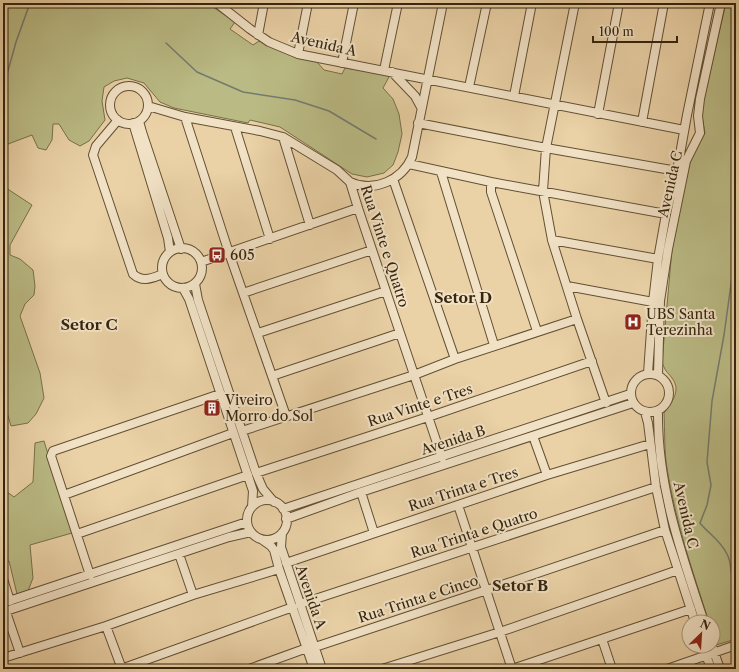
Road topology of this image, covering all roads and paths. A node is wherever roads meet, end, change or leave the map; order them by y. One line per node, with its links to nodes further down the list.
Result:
1 (264, 3): 14 (street)
2 (308, 3): 15 (street)
3 (354, 3): 16 (street)
4 (398, 3): 17 (street)
5 (443, 3): 18 (street)
6 (487, 3): 19 (street)
7 (532, 3): 20 (street)
8 (575, 3): 21 (street)
9 (619, 3): 24 (street)
10 (664, 3): 28 (street)
11 (710, 3): 32 (street, Avenida C)
12 (721, 3): 29 (street, Avenida C)
13 (219, 4): 14 (street, Avenida A)
14 (258, 35): 15 (street, Avenida A)
15 (298, 54): 16 (street, Avenida A)
16 (342, 63): 17 (street, Avenida A)
17 (388, 71): 18 (street, Avenida A); 23 (street)
18 (427, 79): 19 (street, Avenida A); 23 (street)
19 (469, 87): 20 (street, Avenida A)
20 (514, 96): 21 (street, Avenida A)
21 (554, 104): 24 (street, Avenida A); 35 (street)
22 (148, 106): 25 (street, Rua Vinte e Quatro); 26 (street); 27 (street)
23 (421, 107): 30 (street)
24 (598, 114): 28 (street, Avenida A)
25 (185, 117): 31 (street, Rua Vinte e Quatro); 51 (street)
26 (118, 120): 27 (street); 54 (street)
27 (136, 122): 48 (street); 50 (street)
28 (642, 122): 32 (street, Avenida A)
29 (699, 122): 32 (street); 34 (street, Avenida C)
30 (418, 123): 35 (street); 36 (street)
31 (235, 127): 33 (street, Rua Vinte e Quatro); 46 (street)
32 (684, 130): 34 (street); 37 (street, Avenida C)
33 (283, 137): 40 (street, Rua Vinte e Quatro); 45 (street)
34 (696, 141): 70 (street, Avenida C)
35 (546, 148): 37 (street); 42 (street)
36 (409, 164): 38 (street); 39 (street)
37 (677, 171): 44 (street, Avenida C)
38 (441, 172): 41 (street); 65 (street)
39 (393, 179): 40 (street); 66 (street)
40 (350, 182): 43 (street, Rua Vinte e Quatro)
41 (491, 182): 42 (street); 62 (street)
42 (543, 191): 44 (street); 47 (street)
43 (358, 208): 45 (street); 49 (street, Rua Vinte e Quatro)
44 (666, 214): 52 (street, Avenida C)
45 (310, 225): 46 (street)
46 (270, 239): 51 (street)
47 (552, 240): 52 (street); 56 (street)
48 (181, 248): 50 (street); 53 (street)
49 (372, 250): 58 (street, Rua Vinte e Quatro); 59 (street)
50 (170, 252): 54 (street)
51 (229, 253): 53 (street); 59 (street)
52 (658, 259): 60 (street, Avenida C)
53 (201, 262): 55 (street)
54 (163, 274): 57 (street)
55 (195, 284): 57 (street); 80 (street)
56 (567, 286): 60 (street); 61 (street)
57 (183, 288): 72 (street)
58 (386, 291): 63 (street); 64 (street, Rua Vinte e Quatro)
59 (243, 293): 63 (street)
60 (652, 302): 68 (street, Avenida C)
61 (577, 319): 62 (street); 67 (street)
62 (537, 331): 65 (street)
63 (258, 333): 71 (street)
64 (400, 333): 69 (street, Rua Vinte e Quatro); 71 (street)
65 (494, 345): 66 (street)
66 (455, 359): 69 (street)
67 (592, 361): 74 (street); 79 (street, Rua Vinte e Tres)
68 (648, 374): 70 (street); 73 (street)
69 (414, 375): 78 (street); 79 (street, Rua Vinte e Quatro)
70 (658, 375): 76 (street)
71 (272, 376): 78 (street)
72 (220, 394): 81 (street); 89 (street)
73 (630, 394): 74 (street, Avenida B); 75 (street)
74 (606, 403): 84 (street, Avenida B)
75 (633, 403): 77 (street); 82 (street, Avenida B)
76 (658, 411): 77 (street); 116 (street, Avenida C)
77 (645, 412): 83 (street, Avenida C)
78 (286, 416): 80 (street)
79 (428, 417): 84 (street, Rua Vinte e Quatro); 85 (street, Rua Vinte e Tres)
80 (242, 431): 85 (street)
81 (233, 433): 85 (street); 89 (street)
82 (533, 436): 86 (street); 88 (street, Avenida B)
83 (650, 444): 86 (street, Rua Trinta e Tres); 87 (street, Avenida C)
84 (442, 458): 93 (street, Avenida B)
85 (252, 474): 90 (street); 92 (street); 100 (street, Rua Vinte e Tres)
86 (547, 475): 91 (street, Rua Trinta e Tres)
87 (656, 487): 96 (street, Avenida C); 102 (street, Rua Trinta e Quatro)
88 (360, 492): 94 (street, Avenida B); 99 (street)
89 (64, 495): 100 (street)
90 (274, 502): 92 (street); 93 (street)
91 (458, 505): 99 (street, Rua Trinta e Tres); 102 (street)
92 (252, 507): 95 (street)
93 (283, 509): 94 (street)
94 (286, 519): 98 (street)
95 (247, 522): 97 (street); 107 (street)
96 (665, 530): 106 (street, Avenida C); 109 (street, Rua Trinta e Cinco)
97 (251, 532): 101 (street); 103 (street)
98 (282, 533): 101 (street); 104 (street, Avenida A)
99 (374, 533): 104 (street, Rua Trinta e Tres)
100 (77, 534): 107 (street)
101 (262, 539): 105 (street, Avenida A)
102 (473, 547): 109 (street); 112 (street, Rua Trinta e Quatro)
103 (179, 554): 110 (street); 114 (street)
104 (286, 562): 112 (street, Avenida A)
105 (279, 569): 110 (street); 112 (street, Avenida A)
106 (678, 570): 113 (street, Avenida C); 118 (street)
107 (90, 575): 111 (street)
108 (3, 579): 111 (street)
109 (487, 590): 118 (street); 121 (street, Rua Trinta e Cinco)
110 (193, 595): 117 (street)
111 (7, 602)
112 (296, 606): 121 (street, Avenida A); 128 (street, Rua Trinta e Quatro)
113 (690, 609): 115 (street, Avenida C); 119 (street)
114 (4, 612): 123 (street)
115 (692, 614)
116 (701, 614)
117 (106, 626): 123 (street); 128 (street)
118 (500, 632): 132 (street); 133 (street)
119 (602, 639): 133 (street); 134 (street)
120 (736, 645): 122 (street)
121 (311, 648): 129 (street, Rua Trinta e Cinco); 130 (street, Avenida A); 131 (street, Avenida A)
122 (721, 649)
123 (20, 653): 127 (street)
124 (704, 654): 135 (street)
125 (711, 654): 136 (street)
126 (712, 654): 137 (street)
127 (3, 658)
128 (121, 669)
129 (249, 669)
130 (314, 669)
131 (322, 669)
132 (382, 669)
133 (512, 669)
134 (612, 669)
135 (667, 669)
136 (711, 669)
137 (720, 669)

